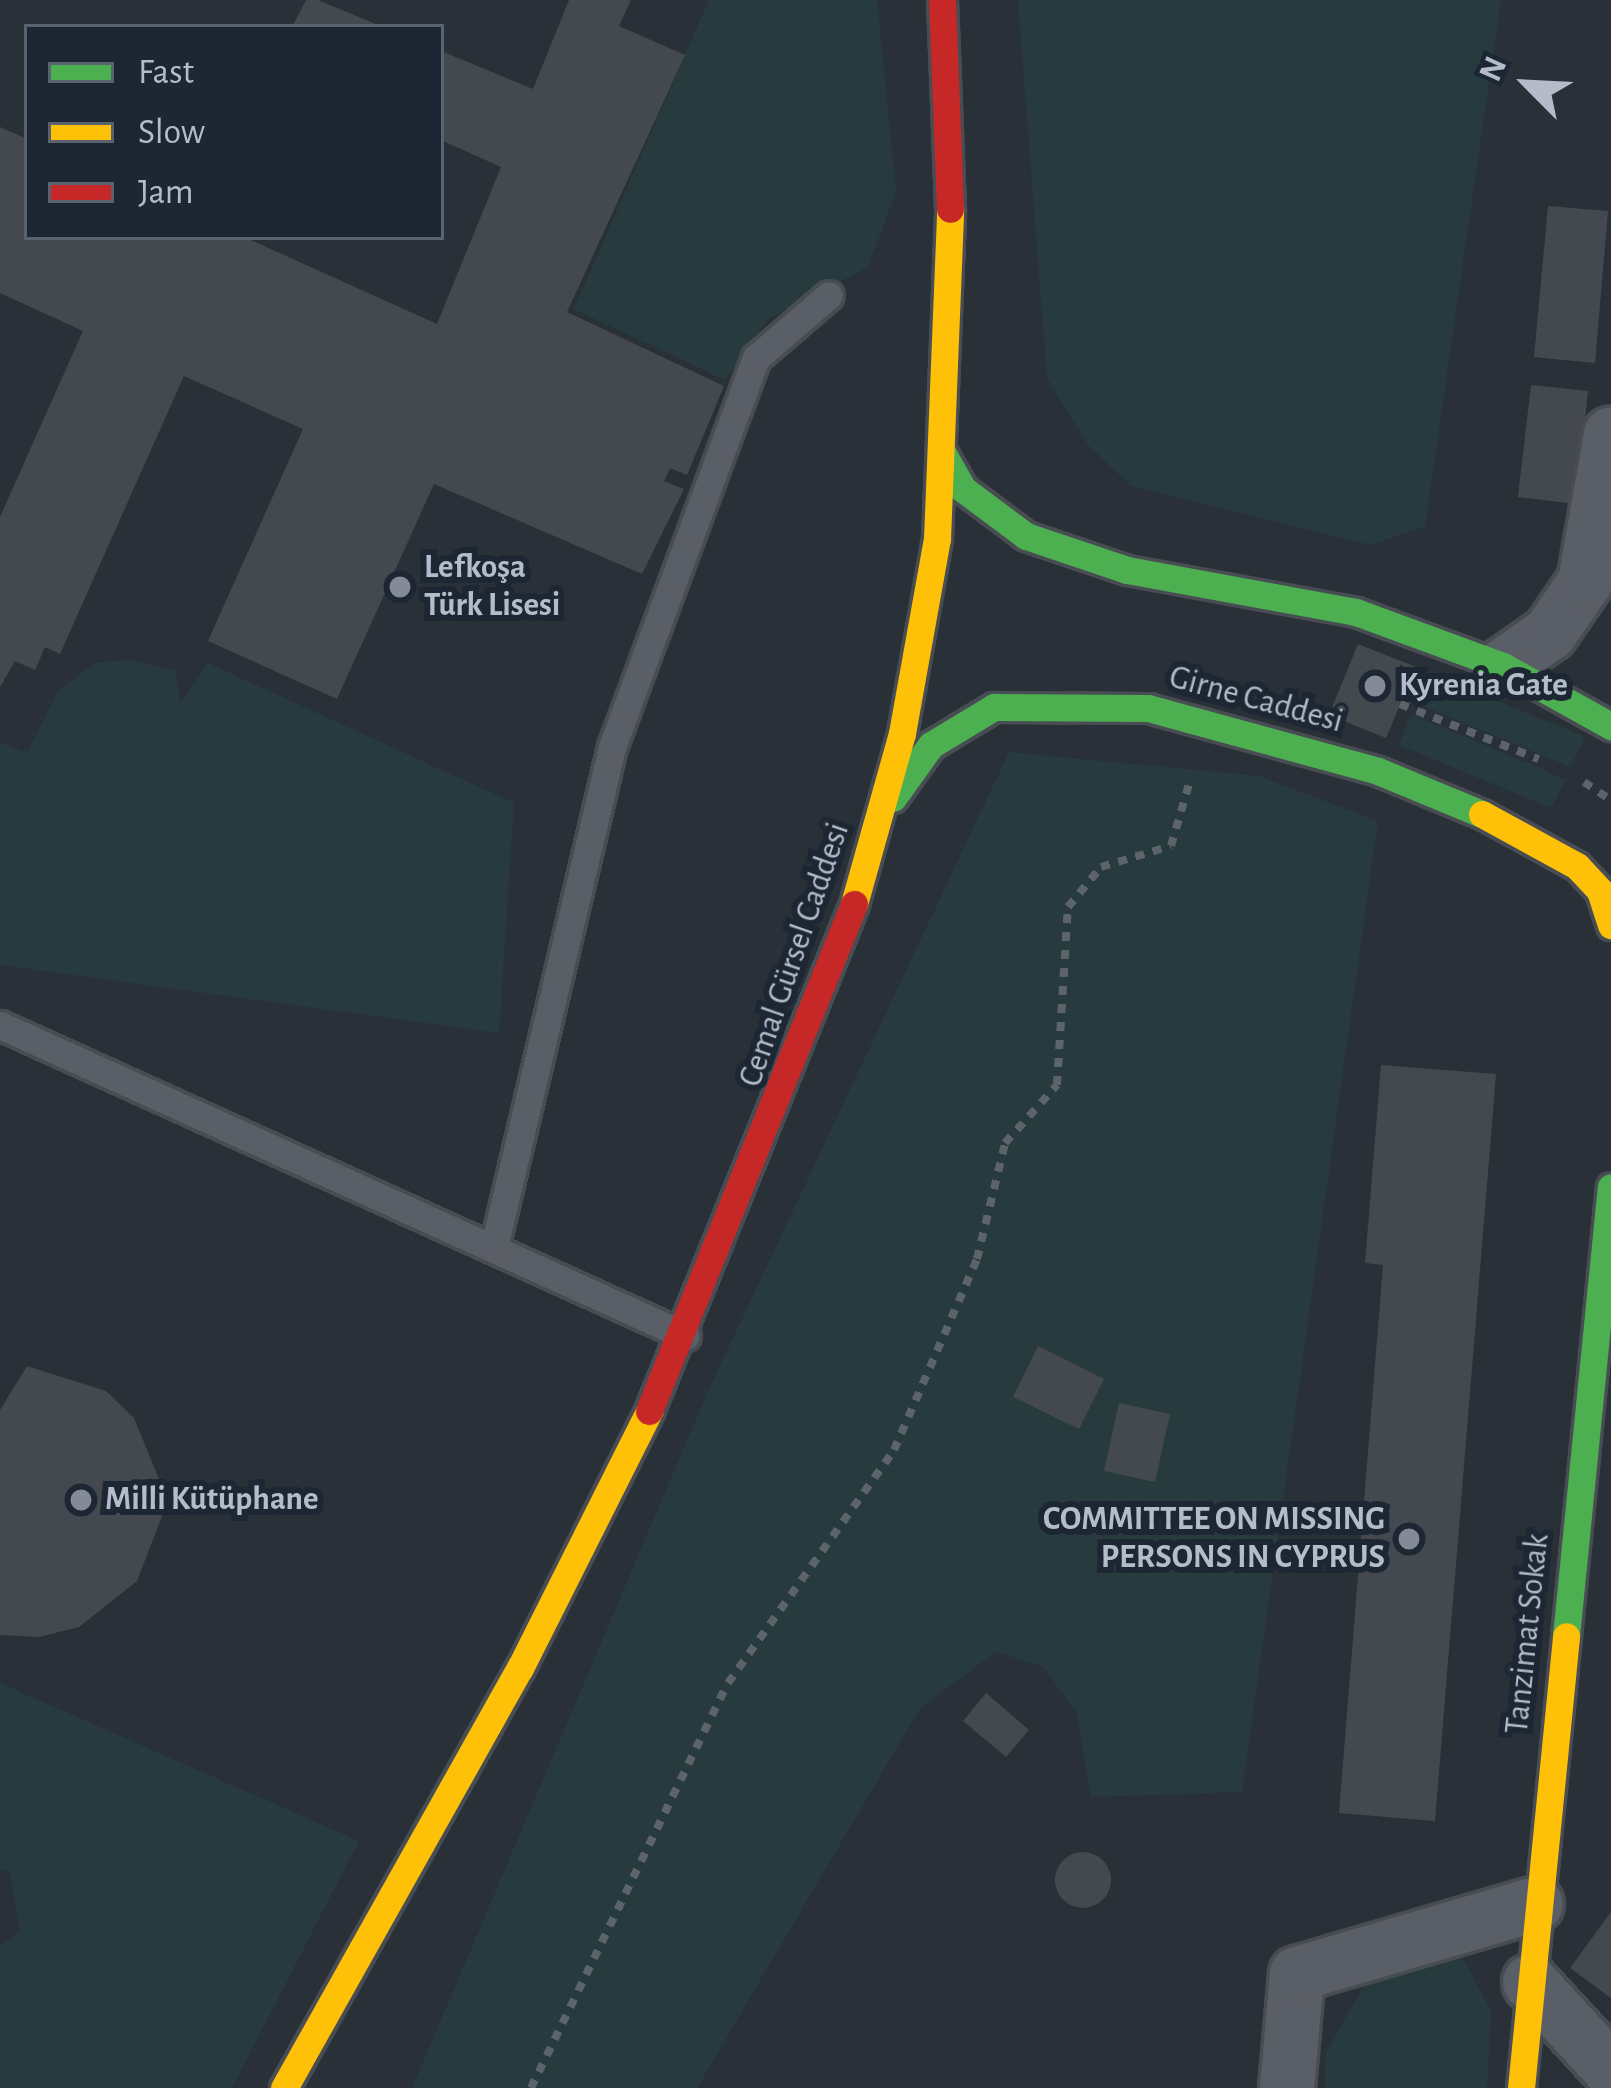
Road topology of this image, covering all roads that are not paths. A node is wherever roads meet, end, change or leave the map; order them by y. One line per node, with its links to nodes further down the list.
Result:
1 (942, 0): 4 (street, Cemal Gürsel Caddesi)
2 (829, 295): 11 (lane)
3 (1611, 434): 5 (street)
4 (943, 454): 5 (street); 7 (street, Cemal Gürsel Caddesi)
5 (1503, 666): 6 (street)
6 (1611, 726)
7 (878, 824): 8 (street, Girne Caddesi); 12 (street, Cemal Gürsel Caddesi)
8 (1611, 925)
9 (0, 1025): 11 (lane)
10 (1611, 1187): 14 (street, Tanzimat Sokak)
11 (494, 1247): 12 (lane)
12 (686, 1336): 13 (street, Cemal Gürsel Caddesi)
13 (420, 1856): 16 (street, Cemal Gürsel Caddesi); 18 (street, Cemal Gürsel Caddesi)
14 (1536, 1904): 15 (street, Tanzimat Sokak); 19 (street)
15 (1530, 1982): 17 (street); 20 (street, Tanzimat Sokak)
16 (335, 2064)
17 (1611, 2070)
18 (284, 2088)
19 (1287, 2088)
20 (1521, 2088)

